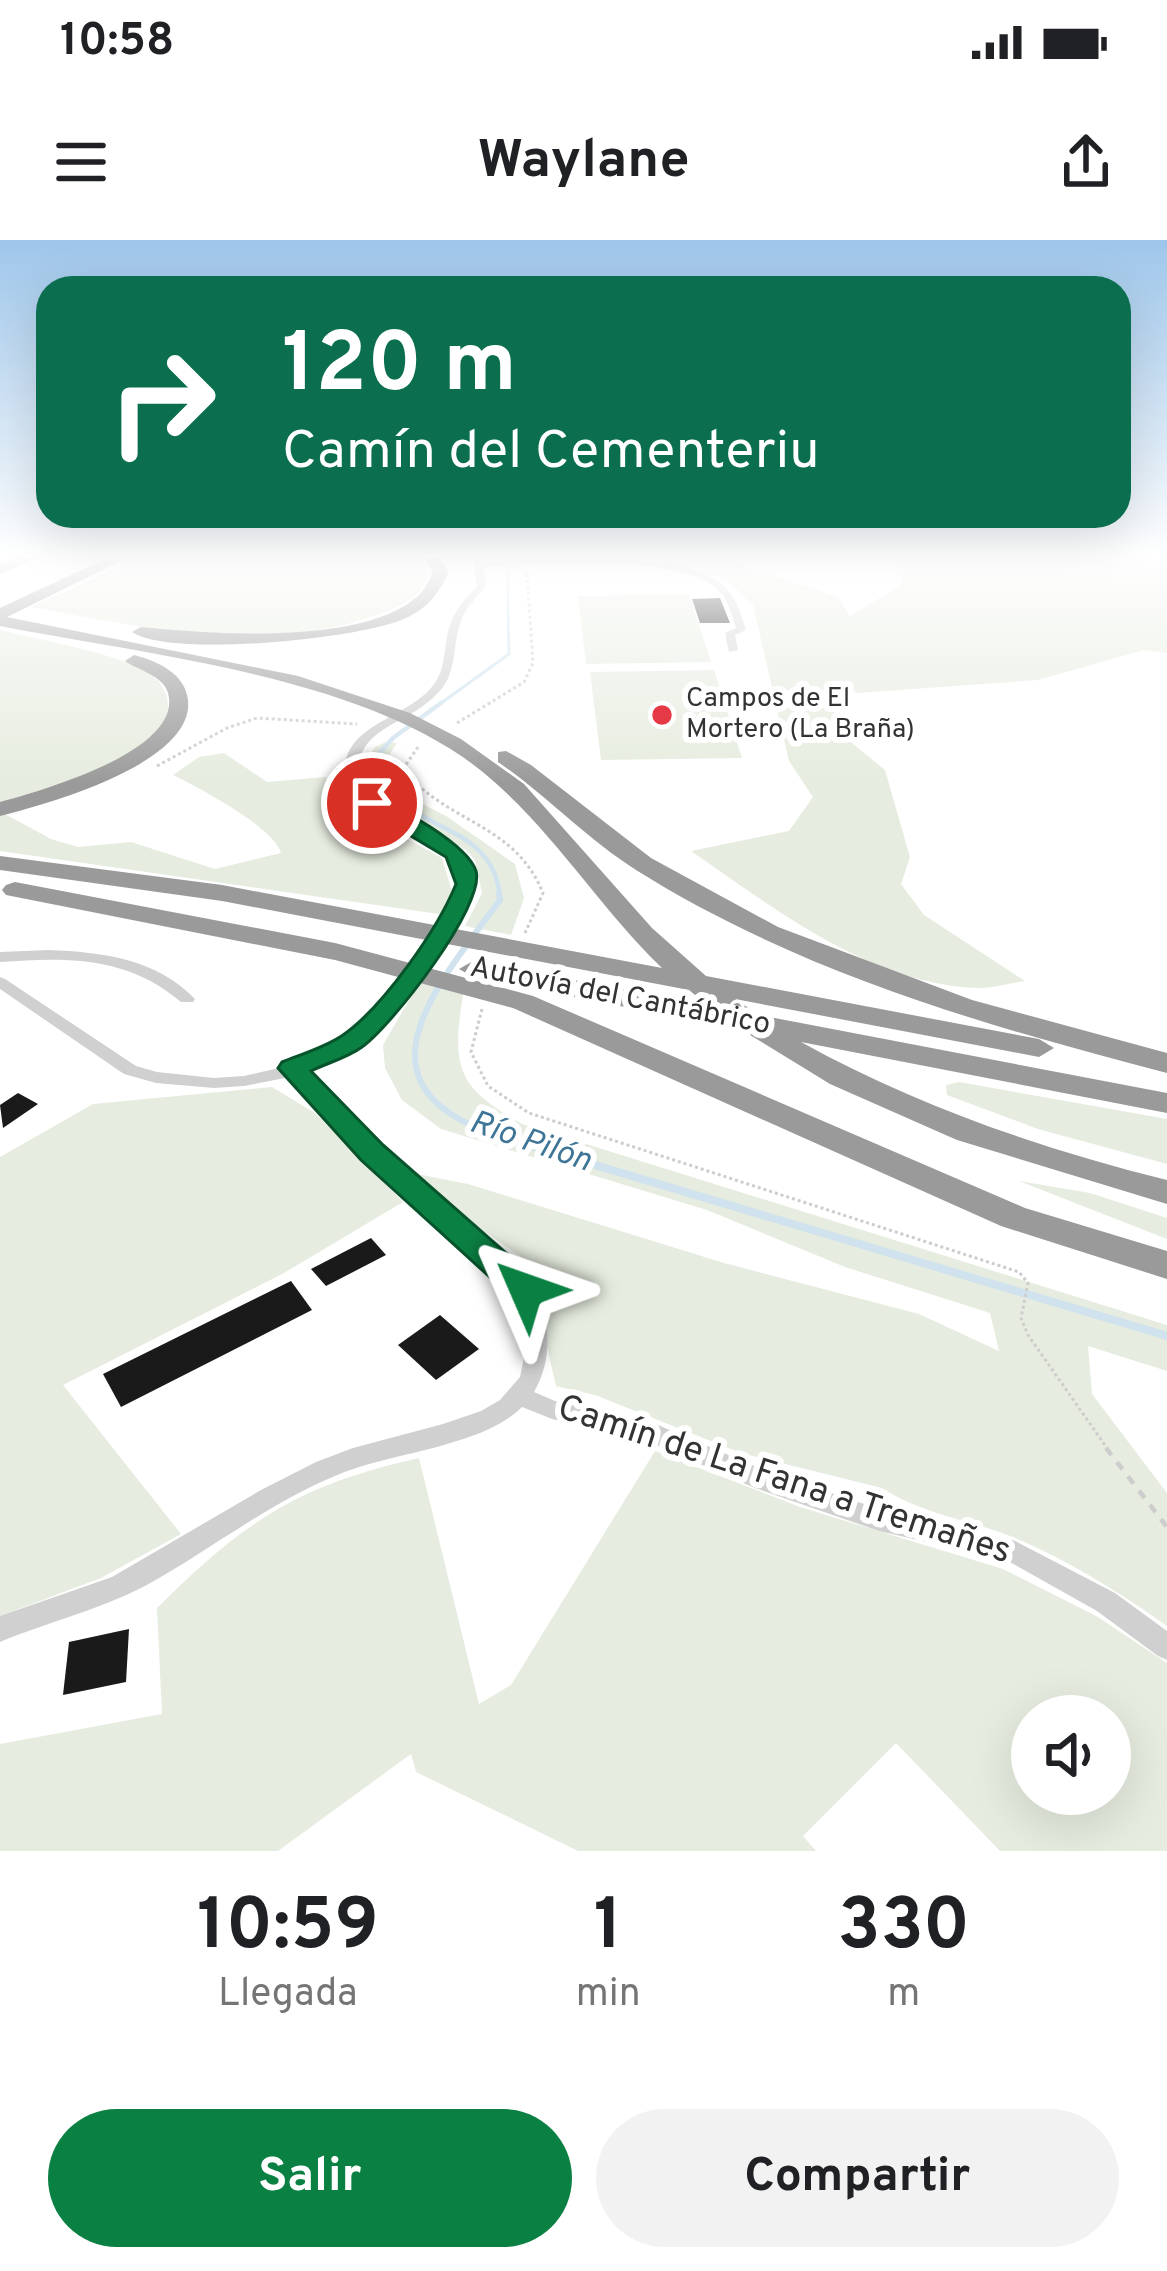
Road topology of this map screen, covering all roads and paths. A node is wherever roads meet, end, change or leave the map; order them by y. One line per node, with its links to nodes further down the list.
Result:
1 (54, 632): 11 (highway)
2 (93, 632): 8 (highway)
3 (147, 632): 4 (highway)
4 (319, 632)
5 (454, 632): 8 (street)
6 (730, 632): 7 (street)
7 (733, 650)
8 (383, 712): 9 (highway); 10 (path); 19 (street)
9 (465, 740): 18 (highway); 21 (highway)
10 (154, 768)
11 (0, 809)
12 (0, 863): 18 (highway, Autovía del Cantábrico)
13 (8, 889): 16 (highway)
14 (0, 958): 17 (street)
15 (0, 982): 19 (street)
16 (530, 992): 20 (highway, Autovía del Cantábrico); 22 (highway)
17 (187, 999)
18 (1167, 1066)
19 (292, 1068): 24 (street)
20 (1167, 1102)
21 (1167, 1192)
22 (1167, 1265)
23 (1028, 1283): 25 (path)
24 (520, 1396): 26 (street); 27 (street, Camín de La Fana a Tremañes)
25 (1167, 1527)
26 (0, 1629)
27 (1167, 1647)

